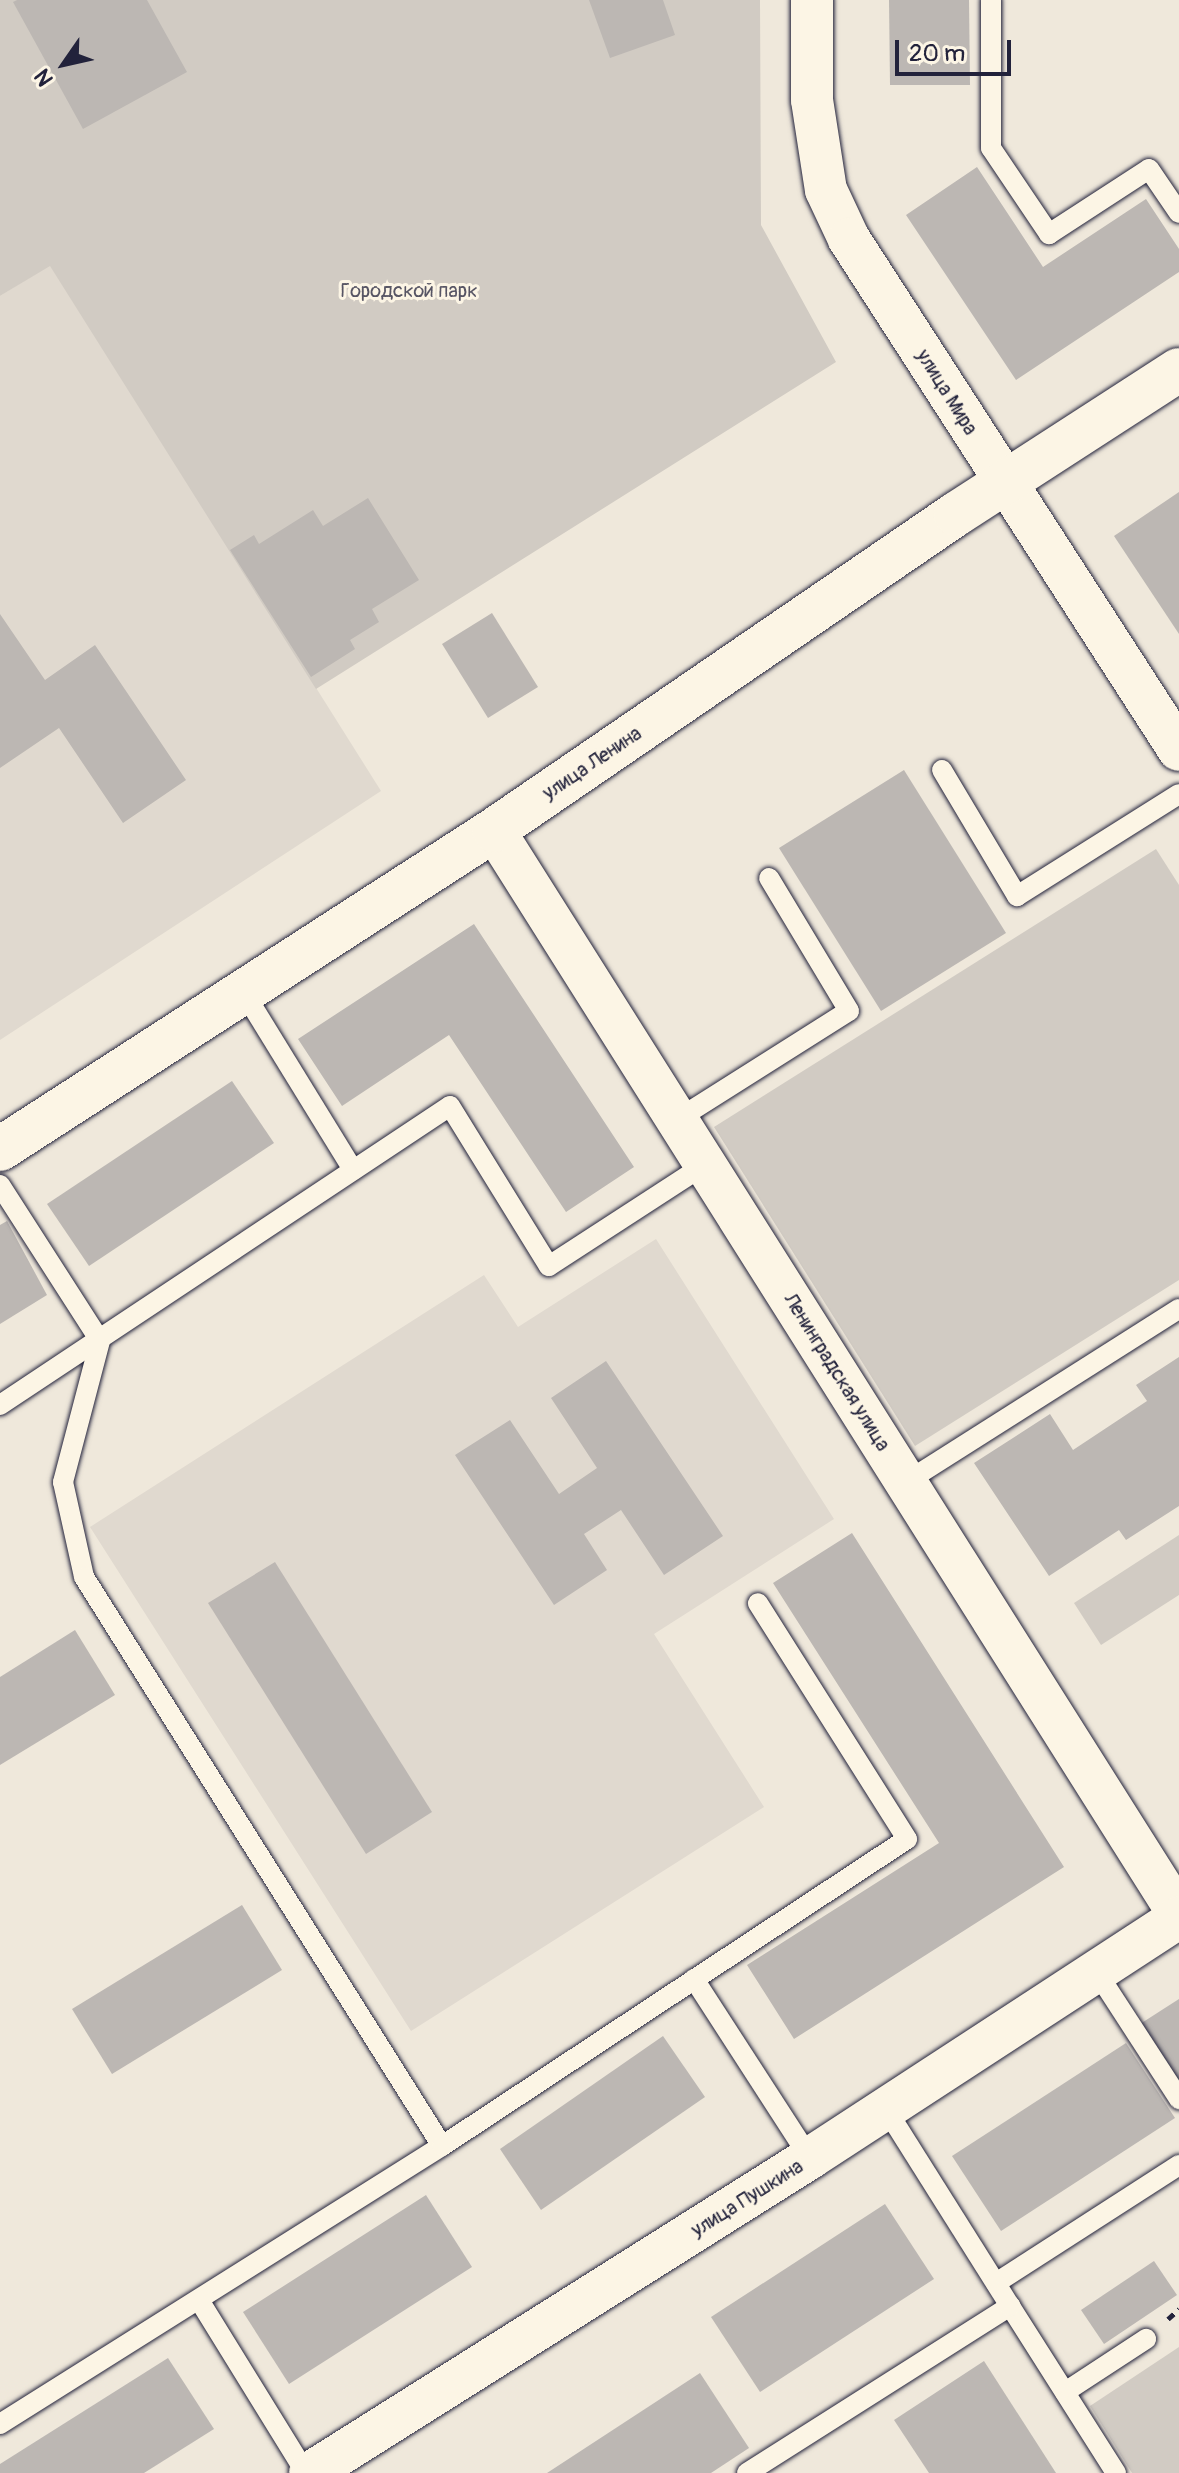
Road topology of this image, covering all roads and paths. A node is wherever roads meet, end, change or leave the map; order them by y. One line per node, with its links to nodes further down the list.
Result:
1 (812, 0): 5 (street, улица Мира)
2 (991, 0): 3 (lane)
3 (1179, 213)
4 (1179, 370): 5 (street, улица Ленина)
5 (1006, 483): 6 (street, улица Мира); 9 (street, улица Ленина)
6 (1179, 750)
7 (942, 770): 8 (lane)
8 (1179, 794)
9 (494, 830): 11 (street, улица Ленина); 12 (street, Ленинградская улица)
10 (769, 878): 12 (lane)
11 (243, 991): 13 (street, улица Ленина); 15 (lane)
12 (678, 1119): 14 (street, Ленинградская улица)
13 (0, 1149)
14 (706, 1164): 15 (lane); 20 (street, Ленинградская улица)
15 (353, 1170): 18 (lane)
16 (0, 1185): 18 (lane)
17 (1179, 1309): 20 (lane)
18 (100, 1341): 19 (lane); 27 (lane)
19 (0, 1405)
20 (906, 1482): 22 (street, Ленинградская улица)
21 (758, 1603): 24 (lane)
22 (1179, 1916): 23 (street, улица Пушкина)
23 (1096, 1971): 25 (lane); 26 (street, улица Пушкина)
24 (694, 1979): 27 (lane); 28 (lane)
25 (1179, 2099)
26 (886, 2109): 28 (street, улица Пушкина); 30 (lane)
27 (442, 2146): 31 (lane)
28 (810, 2158): 36 (street, улица Пушкина)
29 (1179, 2165): 30 (lane)
30 (996, 2283): 32 (lane)
31 (199, 2300): 35 (lane); 36 (lane)
32 (1010, 2306): 34 (lane); 37 (lane)
33 (1146, 2339): 34 (lane)
34 (1065, 2392): 38 (lane)
35 (0, 2424)
36 (308, 2473)
37 (747, 2473)
38 (1116, 2473)

